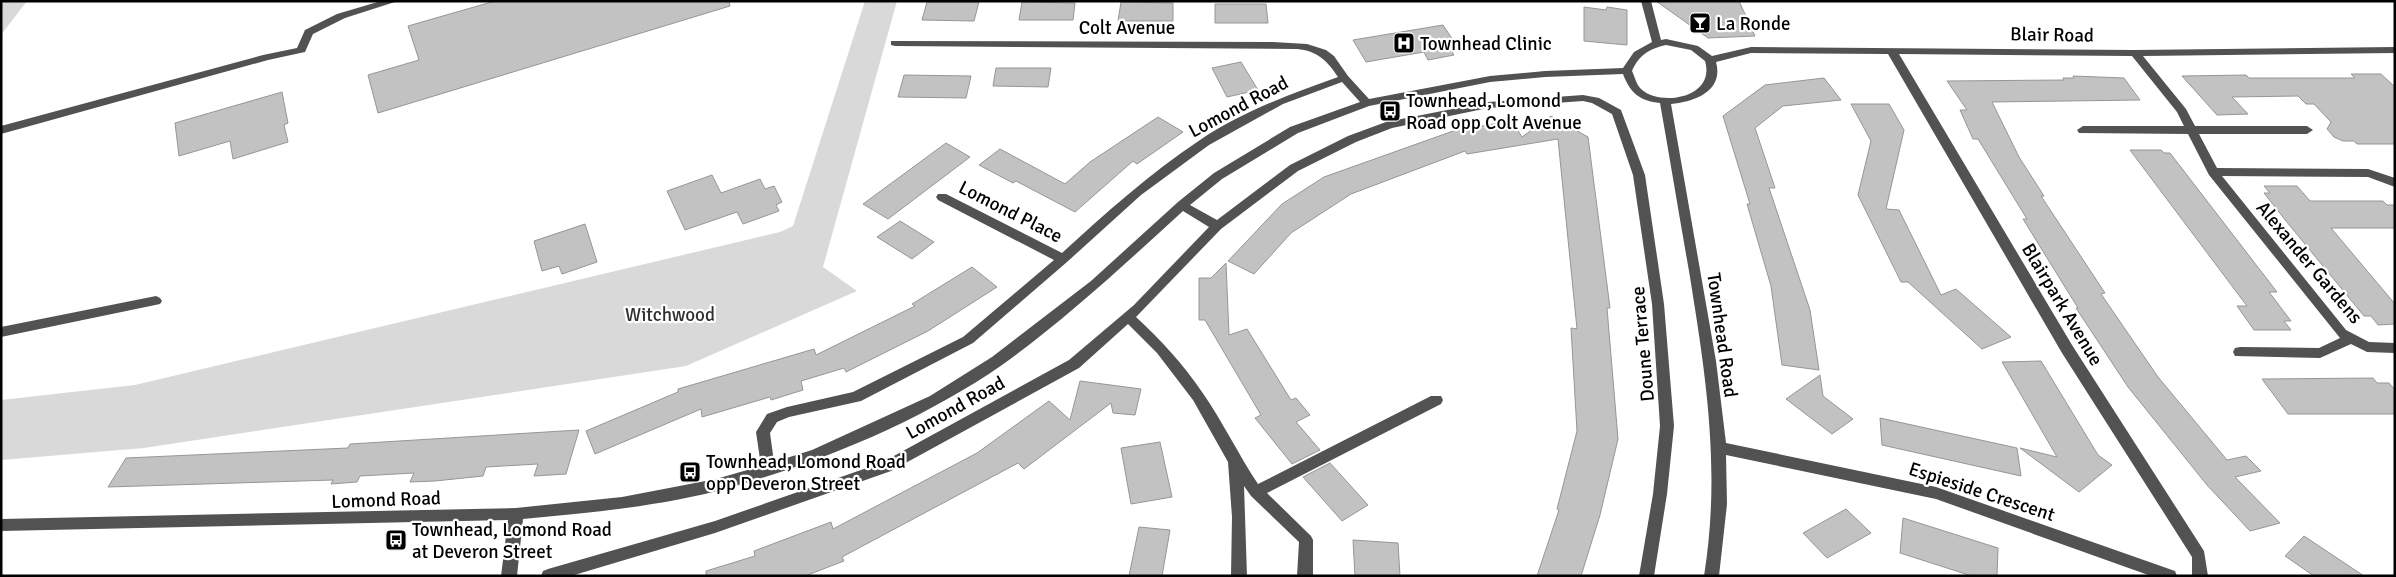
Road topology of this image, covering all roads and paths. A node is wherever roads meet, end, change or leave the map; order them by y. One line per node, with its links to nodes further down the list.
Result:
1 (393, 1): 14 (street)
2 (1646, 1): 4 (street)
3 (895, 43): 10 (street, Colt Avenue)
4 (1657, 43): 8 (street); 9 (street)
5 (1891, 50): 7 (street, Blair Road); 8 (street, Blair Road); 44 (street, Blairpark Avenue)
6 (2395, 50): 7 (street, Blair Road)
7 (2135, 53): 16 (street, Alexander Gardens)
8 (1710, 60): 11 (street)
9 (1627, 71): 11 (street); 12 (street, Lomond Road)
10 (1344, 78): 12 (street); 23 (street, Lomond Road)
11 (1665, 100): 31 (street, Townhead Road)
12 (1367, 103): 21 (street, Lomond Road)
13 (1617, 112): 22 (street, Lomond Road); 41 (street, Doune Terrace)
14 (1, 130)
15 (2083, 130): 16 (street)
16 (2191, 130): 17 (street); 18 (street, Alexander Gardens)
17 (2307, 130)
18 (2213, 172): 19 (street, Alexander Gardens); 27 (street, Alexander Gardens)
19 (2395, 183)
20 (942, 197): 23 (street, Lomond Place)
21 (1182, 205): 22 (street); 33 (street, Lomond Road)
22 (1217, 226): 25 (street, Lomond Road)
23 (1063, 259): 33 (street, Lomond Road)
24 (156, 301): 26 (street)
25 (1128, 317): 32 (street); 38 (street, Lomond Road)
26 (1, 332)
27 (2350, 339): 28 (street, Alexander Gardens); 29 (street)
28 (2395, 348)
29 (2240, 352)
30 (1436, 400): 34 (street)
31 (1720, 448): 42 (street, Townhead Road); 43 (street, Espieside Crescent)
32 (1235, 462): 34 (street); 39 (street)
33 (768, 470): 35 (street, Lomond Road)
34 (1256, 492): 40 (street)
35 (516, 514): 36 (street, Lomond Road); 37 (street)
36 (1, 525)
37 (509, 576)
38 (548, 576)
39 (1239, 576)
40 (1305, 576)
41 (1646, 576)
42 (1711, 576)
43 (2170, 576)
44 (2200, 576)

